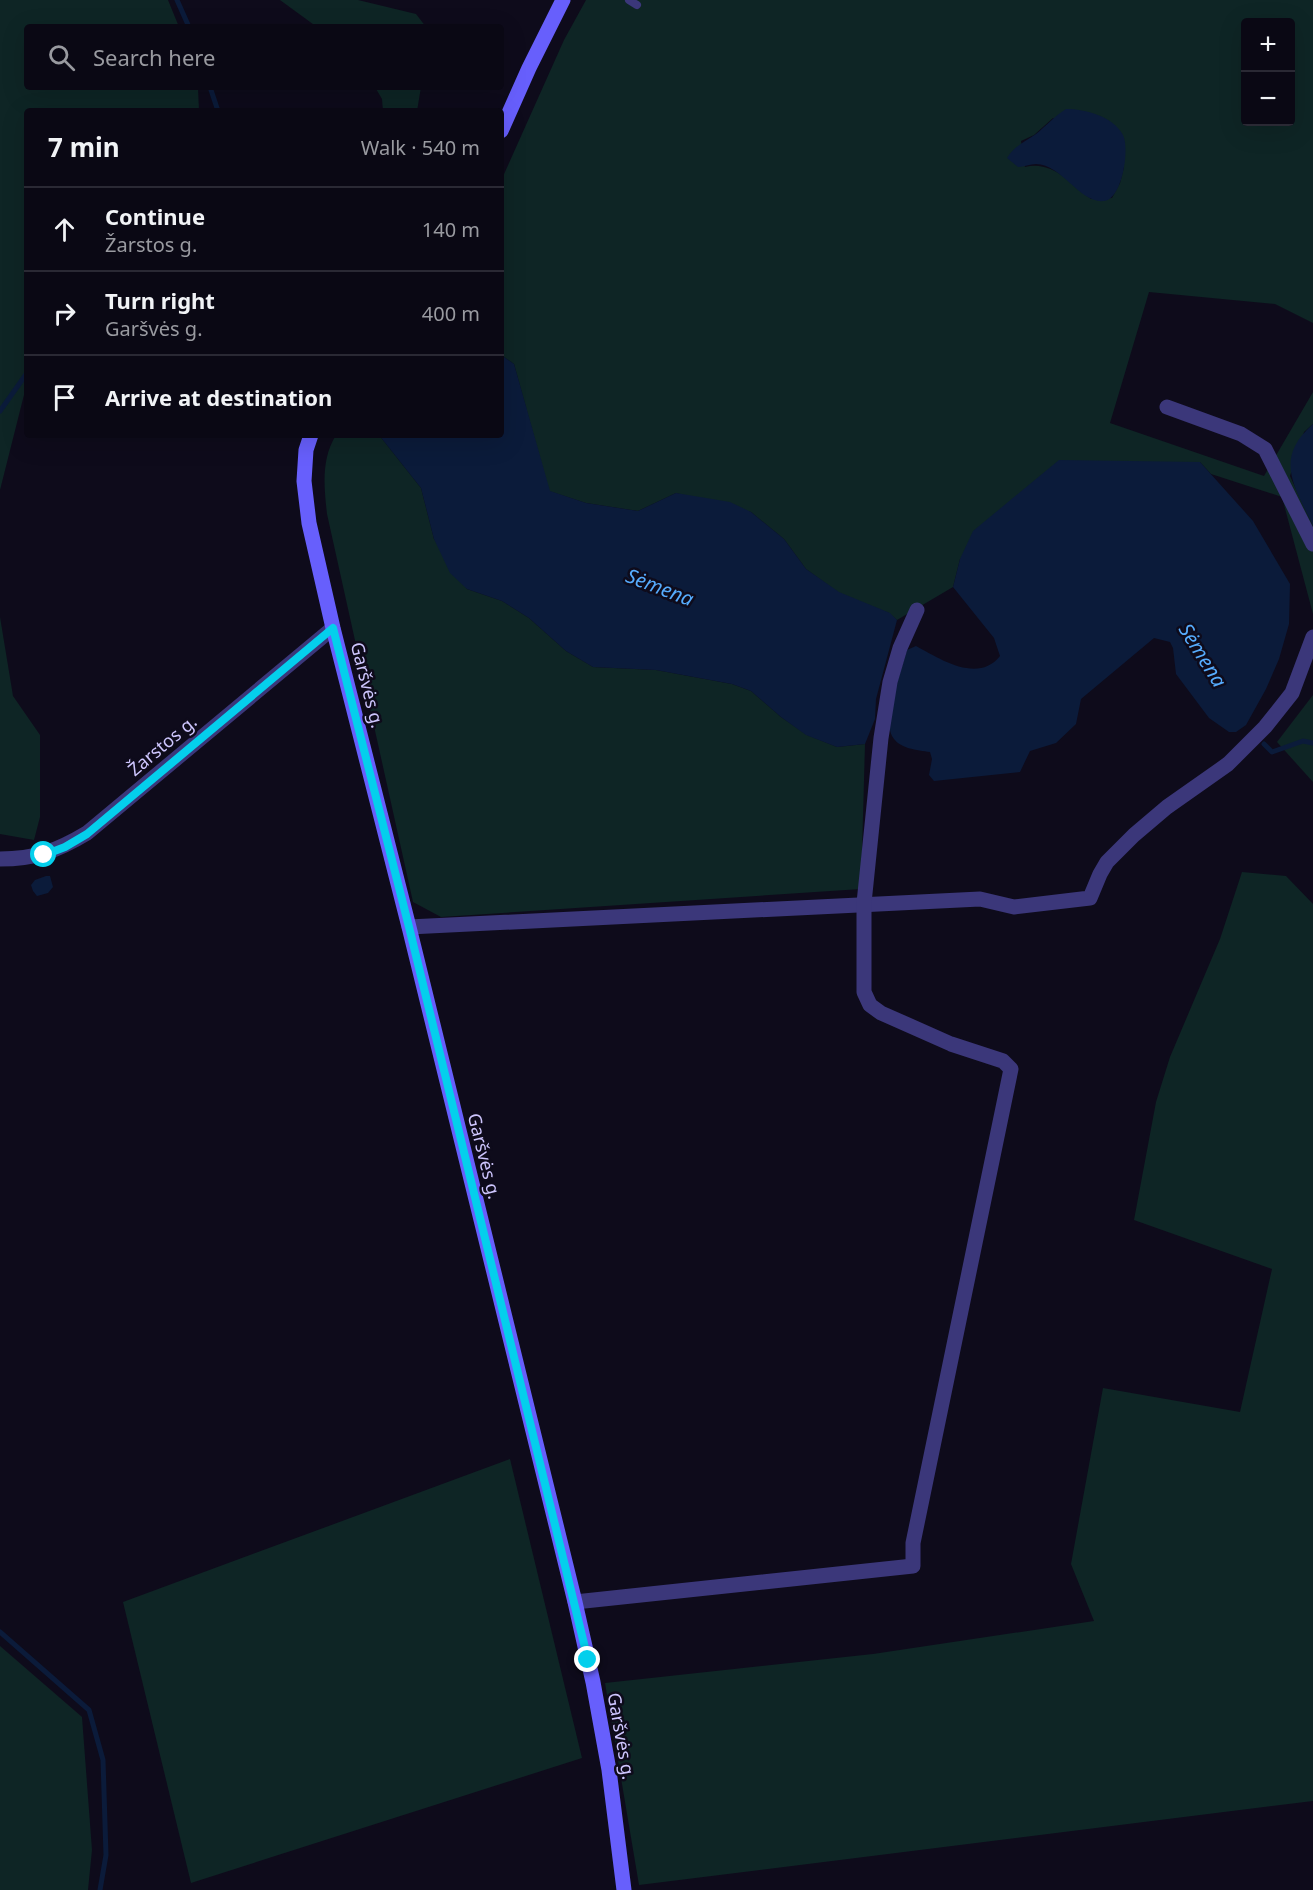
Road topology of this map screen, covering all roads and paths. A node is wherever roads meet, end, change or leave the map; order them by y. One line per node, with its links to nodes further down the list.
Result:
1 (563, 0): 4 (main road)
2 (628, 0): 3 (lane)
3 (637, 5)
4 (504, 124)
5 (1167, 407): 7 (street)
6 (310, 438): 9 (main road, Garšvės g.)
7 (1313, 544)
8 (917, 610): 12 (street)
9 (333, 628): 11 (street, Žarstos g.); 13 (main road, Garšvės g.)
10 (1313, 638): 12 (street)
11 (0, 860)
12 (864, 903): 13 (street); 14 (street)
13 (409, 927): 14 (main road, Garšvės g.)
14 (575, 1602): 15 (main road, Garšvės g.)
15 (624, 1890)

